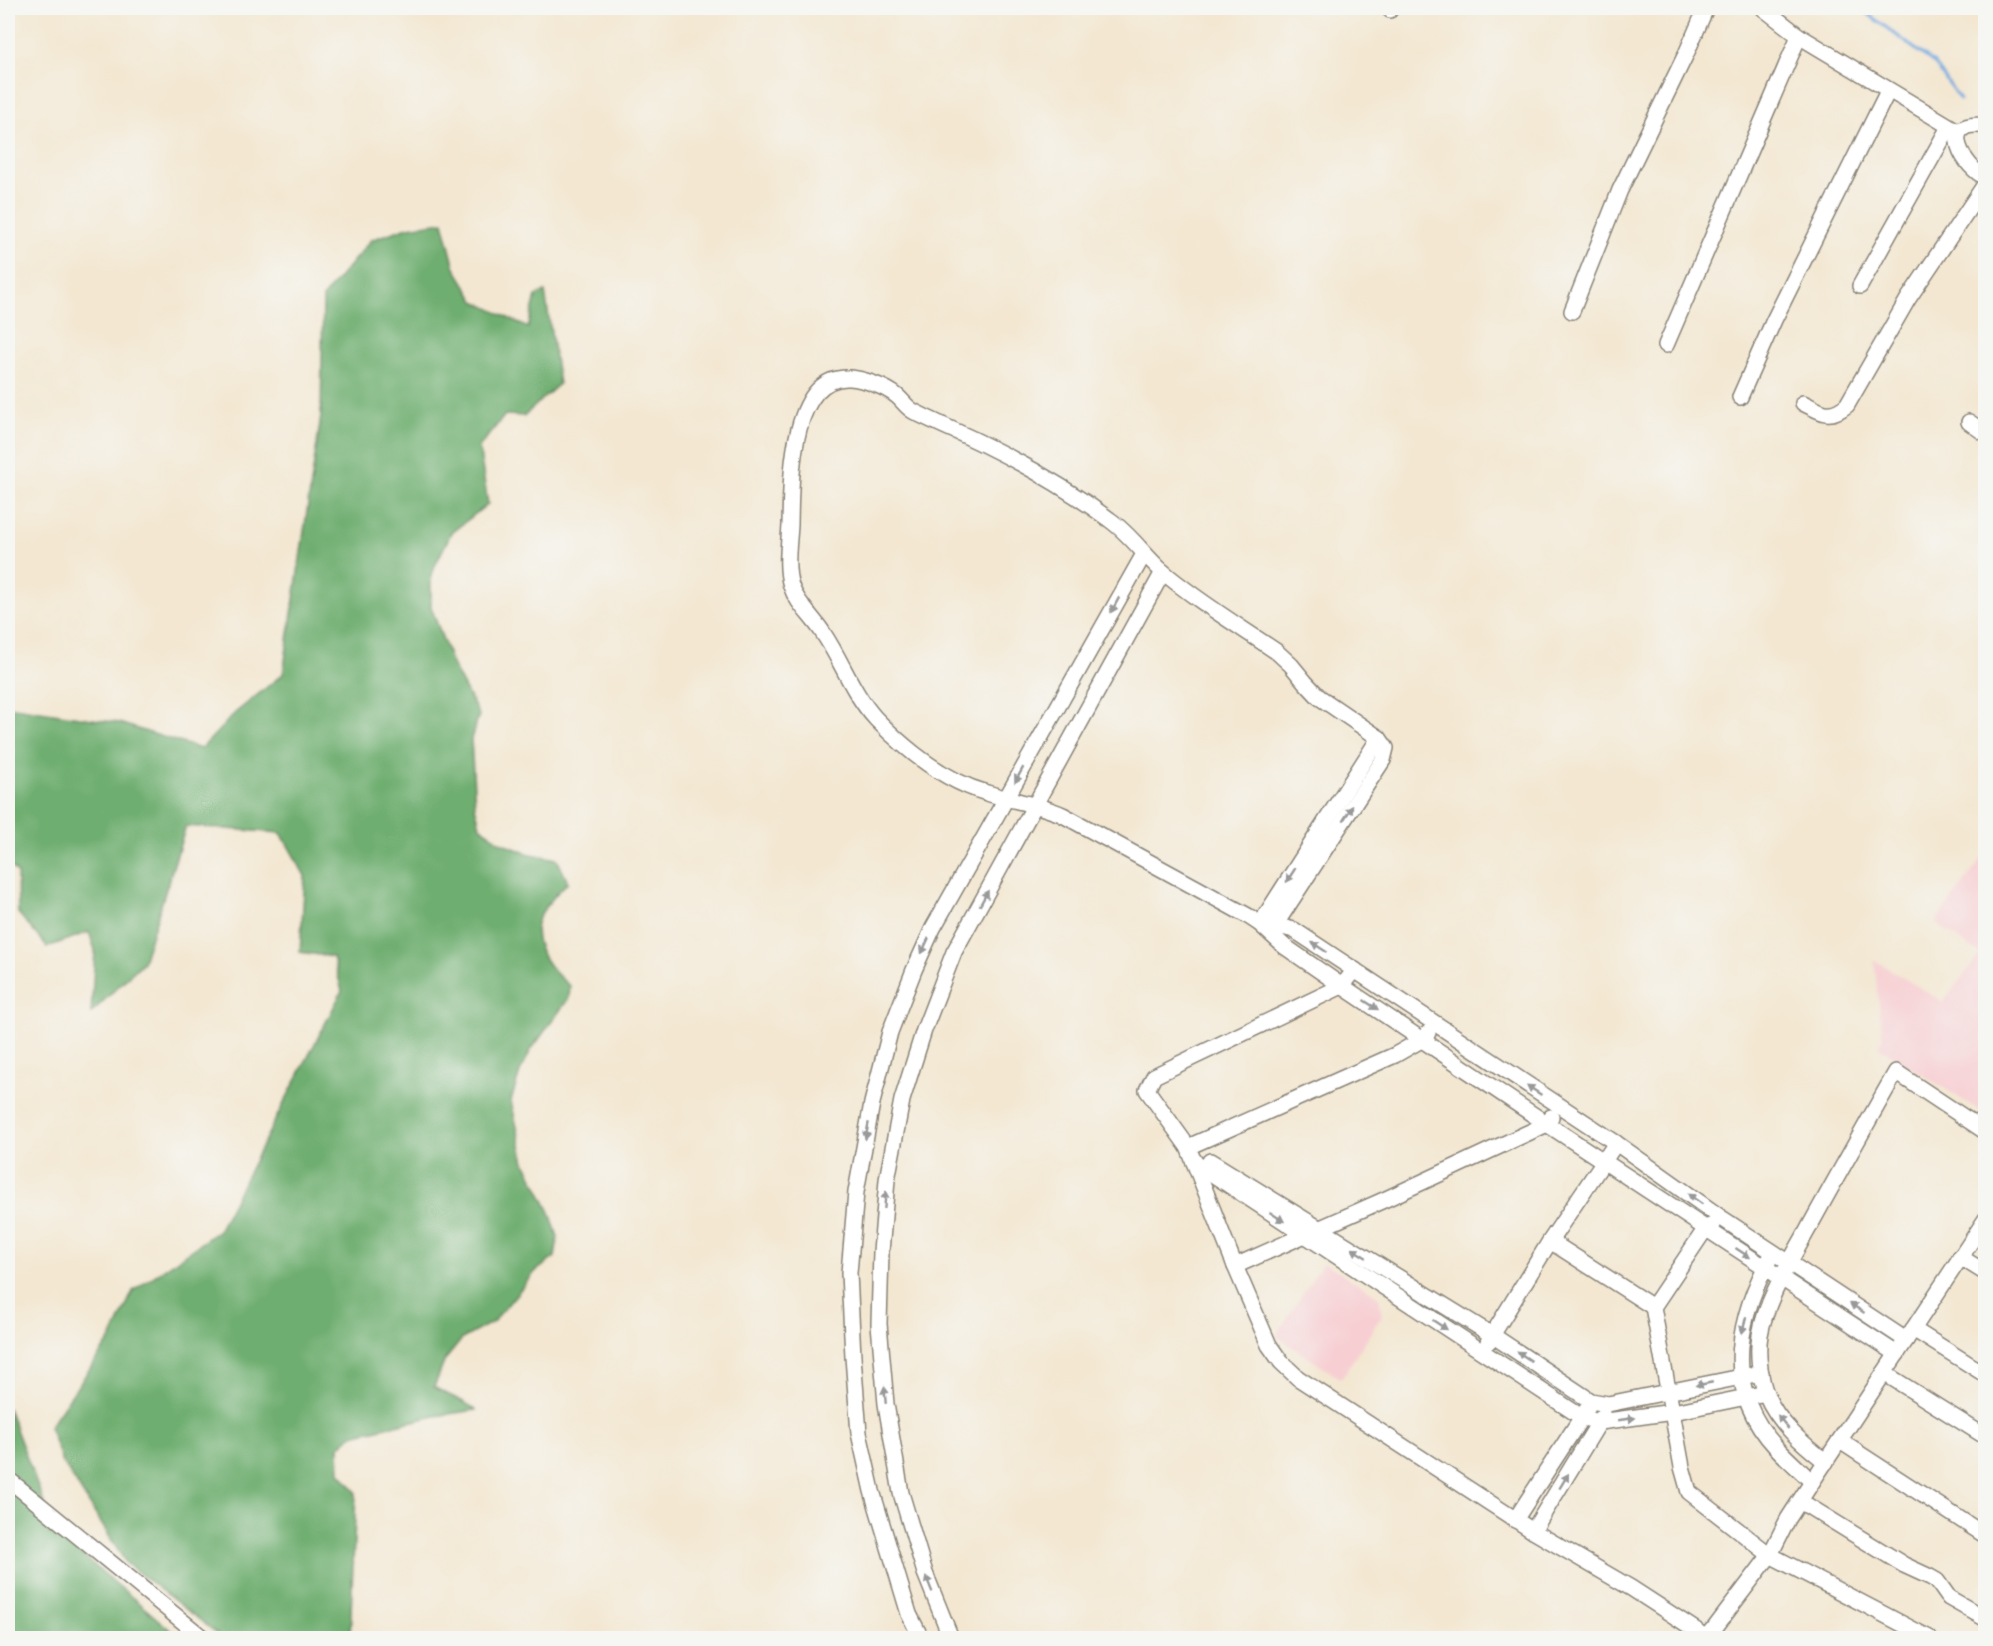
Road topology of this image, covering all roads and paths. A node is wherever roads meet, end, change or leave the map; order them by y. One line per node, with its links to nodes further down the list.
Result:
1 (1706, 8): 9 (street)
2 (1763, 8): 3 (street)
3 (1799, 36): 4 (street); 10 (street)
4 (1888, 91): 6 (street); 11 (street)
5 (1986, 126): 6 (street)
6 (1954, 130): 7 (street); 8 (street)
7 (1984, 186): 12 (street)
8 (1860, 286)
9 (1572, 311)
10 (1665, 345)
11 (1740, 397)
12 (1803, 403)
13 (1969, 422): 14 (street)
14 (1986, 434)
15 (1143, 554): 16 (street); 17 (street, one-way to 17); 17 (street)
16 (1163, 572): 18 (street); 19 (street)
17 (1006, 798): 18 (street); 72 (street, one-way to 72)
18 (1035, 805): 19 (street); 73 (street, one-way to 18)
19 (1267, 930): 20 (street, one-way to 19); 21 (street)
20 (1355, 970): 21 (street); 22 (street)
21 (1342, 986): 23 (street, one-way to 23); 28 (street)
22 (1435, 1024): 23 (street); 24 (street, one-way to 22)
23 (1423, 1039): 25 (street); 28 (street)
24 (1559, 1106): 25 (street); 27 (street)
25 (1547, 1124): 29 (street); 32 (street)
26 (1986, 1132): 38 (street)
27 (1616, 1143): 29 (street); 30 (street, one-way to 27)
28 (1193, 1154): 32 (street); 34 (street, one-way to 34); 39 (street)
29 (1603, 1161): 33 (street); 35 (street)
30 (1723, 1219): 33 (street); 36 (street)
31 (1986, 1219): 37 (street)
32 (1320, 1228): 34 (street); 44 (street, one-way to 32)
33 (1706, 1228): 40 (street, one-way to 40); 43 (street)
34 (1305, 1235): 39 (street); 46 (street, one-way to 46)
35 (1550, 1241): 43 (street); 44 (street)
36 (1773, 1252): 38 (street); 40 (street)
37 (1960, 1257): 41 (street); 45 (street)
38 (1790, 1263): 42 (street); 45 (street, one-way to 38)
39 (1234, 1266): 66 (street)
40 (1765, 1267): 42 (street); 51 (street, one-way to 51)
41 (1986, 1274)
42 (1782, 1278): 47 (street); 48 (street)
43 (1653, 1307): 52 (street)
44 (1492, 1335): 46 (street); 55 (street, one-way to 44)
45 (1909, 1335): 47 (street); 50 (street)
46 (1482, 1352): 58 (street)
47 (1897, 1354): 49 (street)
48 (1761, 1372): 51 (street); 53 (street)
49 (1884, 1373): 60 (street); 61 (street)
50 (1986, 1375)
51 (1740, 1377): 52 (street, one-way to 52); 54 (street)
52 (1669, 1391): 56 (street); 57 (street)
53 (1766, 1393): 54 (street); 62 (street, one-way to 53)
54 (1745, 1397): 57 (street); 64 (street)
55 (1591, 1401): 56 (street); 58 (street)
56 (1608, 1404): 59 (street)
57 (1673, 1412): 59 (street, one-way to 57); 69 (street)
58 (1582, 1418): 59 (street); 66 (street)
59 (1600, 1422): 67 (street, one-way to 59)
60 (1986, 1437)
61 (1840, 1441): 62 (street); 68 (street)
62 (1826, 1462): 64 (street)
63 (8, 1479): 71 (street)
64 (1812, 1482): 65 (street)
65 (1800, 1501): 69 (street); 70 (street)
66 (1515, 1520): 67 (street)
67 (1533, 1531): 74 (street)
68 (1986, 1536)
69 (1770, 1555): 74 (street); 75 (street)
70 (1986, 1619)
71 (203, 1638)
72 (921, 1638)
73 (951, 1638)
74 (1707, 1638)
75 (1929, 1638)

